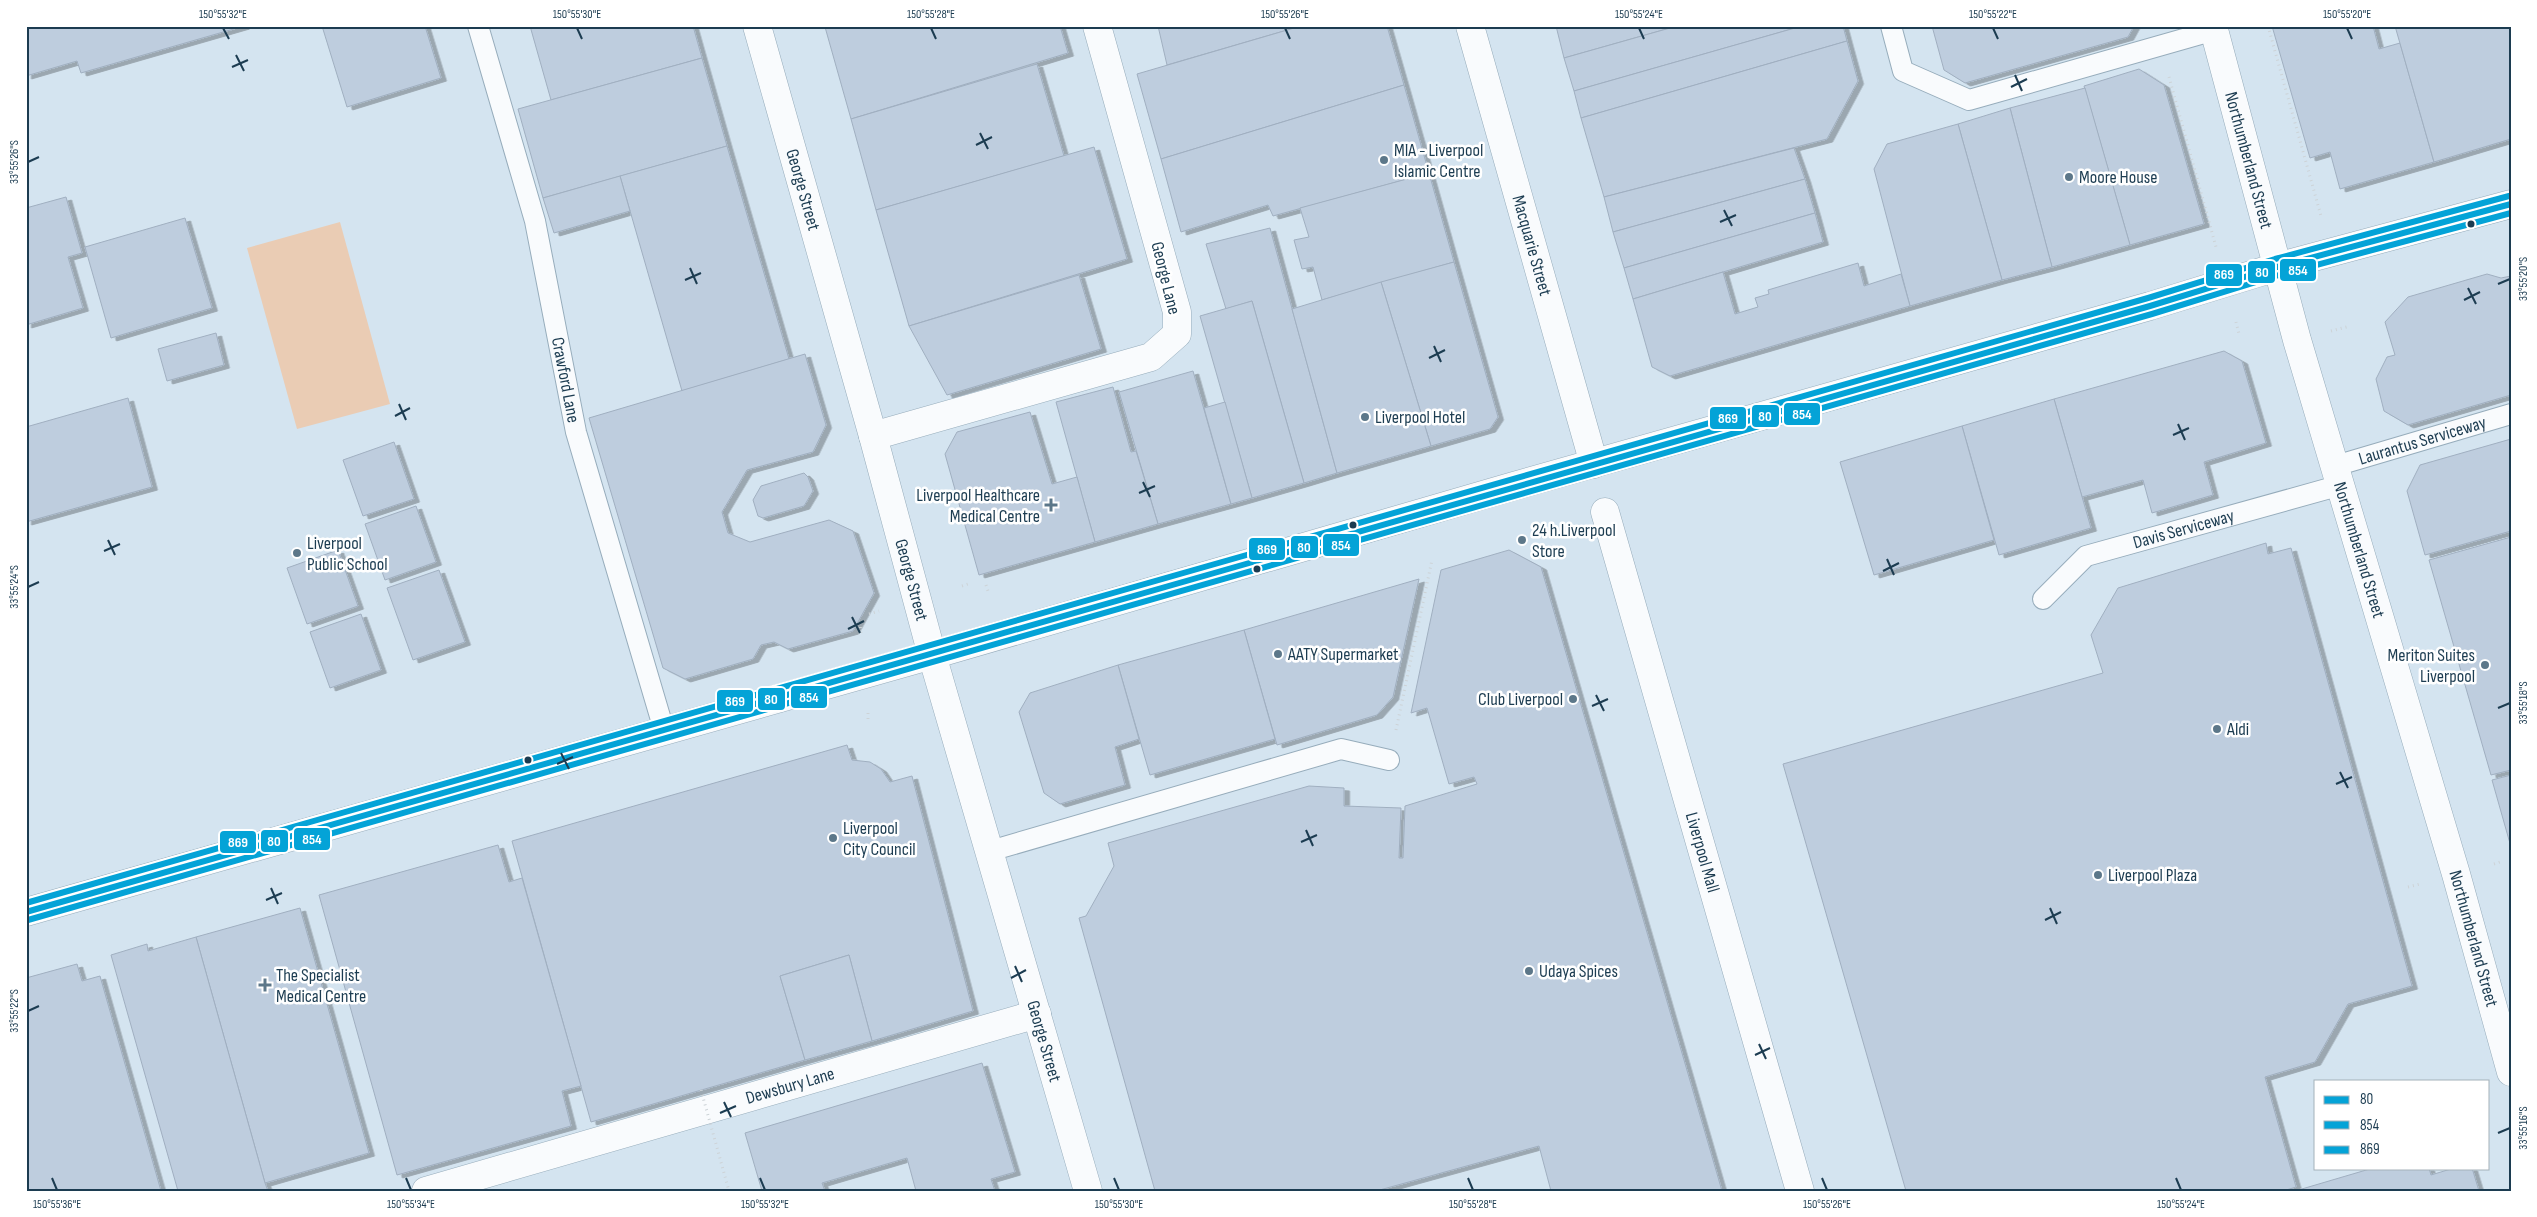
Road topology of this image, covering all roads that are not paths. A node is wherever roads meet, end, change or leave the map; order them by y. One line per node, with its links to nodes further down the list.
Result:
1 (478, 26): 16 (lane, Crawford Lane)
2 (757, 26): 10 (street, George Street)
3 (1097, 26): 10 (street, George Lane)
4 (1470, 26): 11 (street, Macquarie Street)
5 (1891, 26): 6 (lane)
6 (2214, 28): 8 (street, Northumberland Street)
7 (2511, 204): 8 (street)
8 (2277, 267): 11 (street); 12 (street, Northumberland Street)
9 (2511, 414): 12 (lane, Laurantus Serviceway)
10 (873, 436): 15 (street, George Street)
11 (1594, 464): 15 (street)
12 (2338, 476): 14 (lane, Davis Serviceway); 21 (street, Northumberland Street)
13 (1605, 512): 24 (street, Liverpool Mall)
14 (2043, 599)
15 (932, 655): 16 (street); 18 (street, George Street)
16 (664, 730): 19 (street)
17 (1390, 760): 18 (lane)
18 (990, 851): 20 (street, George Street)
19 (26, 912)
20 (1037, 1014): 22 (street, Dewsbury Lane); 23 (street, George Street)
21 (2511, 1072)
22 (426, 1191)
23 (1088, 1191)
24 (1800, 1191)

